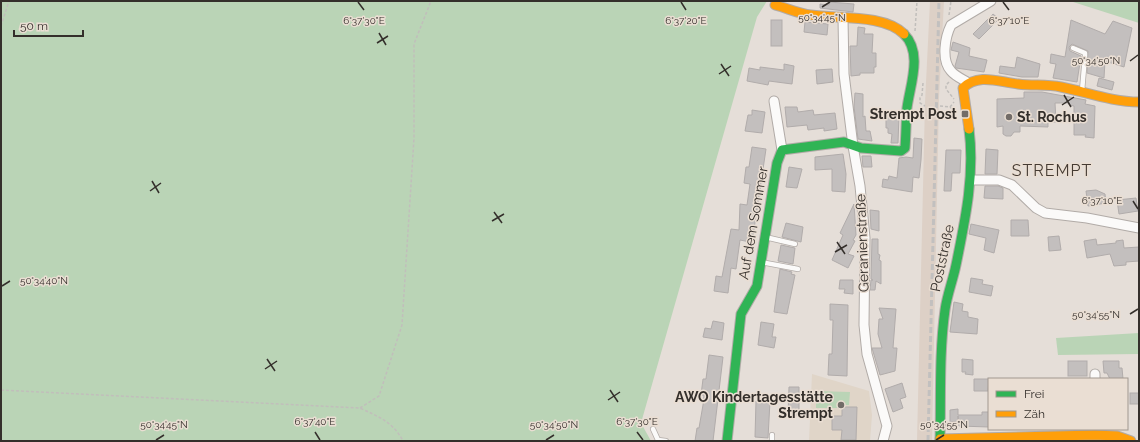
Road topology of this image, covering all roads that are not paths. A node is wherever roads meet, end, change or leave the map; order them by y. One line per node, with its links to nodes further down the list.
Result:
1 (991, 1): 5 (street)
2 (775, 5): 3 (street)
3 (843, 18): 9 (street, Geranienstraße); 9 (street, Auf dem Sommer)
4 (1073, 48): 6 (lane)
5 (967, 82): 6 (street); 11 (street, Poststraße)
6 (1082, 91): 8 (street)
7 (774, 101): 10 (street, Auf dem Sommer)
8 (1139, 102)
9 (853, 146): 10 (street, Auf dem Sommer); 24 (street, Geranienstraße)
10 (782, 150): 13 (street, Auf dem Sommer)
11 (971, 180): 12 (street); 20 (street, Poststraße)
12 (1139, 228)
13 (765, 237): 14 (lane); 15 (street, Auf dem Sommer)
14 (795, 244)
15 (761, 262): 16 (lane); 22 (street, Auf dem Sommer)
16 (798, 269)
17 (653, 429): 21 (lane)
18 (1095, 432): 20 (street); 25 (street)
19 (772, 435): 23 (lane)
20 (940, 440)
21 (666, 441)
22 (727, 441)
23 (772, 441)
24 (883, 441)
25 (1131, 441)

